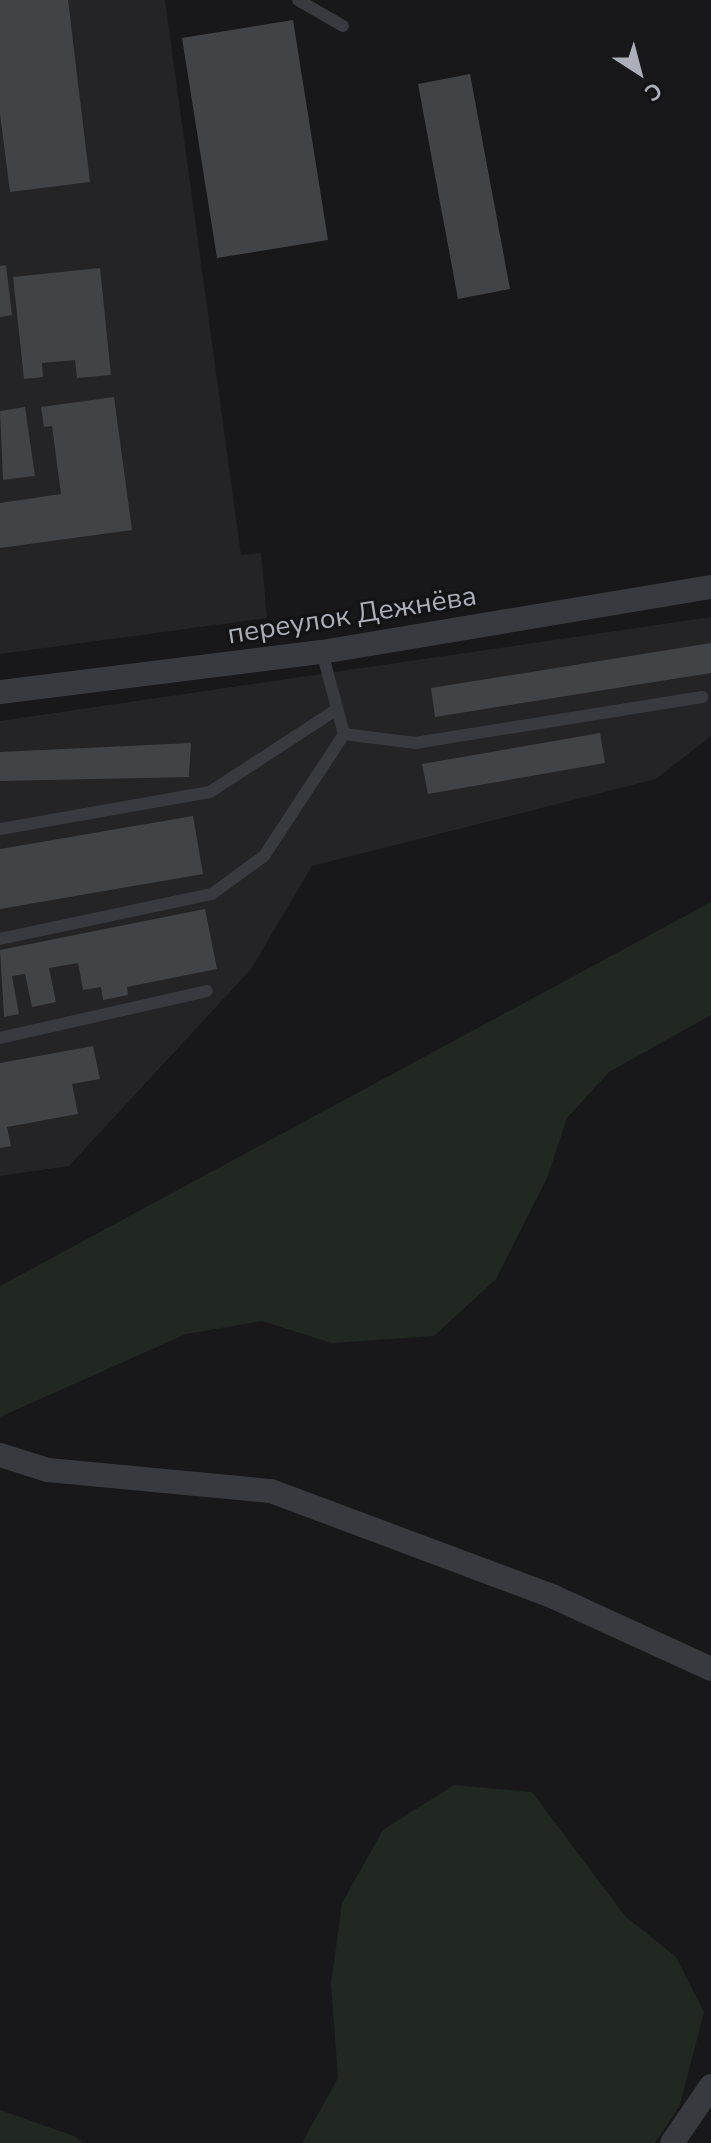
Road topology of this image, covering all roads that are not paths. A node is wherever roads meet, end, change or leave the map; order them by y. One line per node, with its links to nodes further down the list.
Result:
1 (298, 0): 2 (lane)
2 (343, 26)
3 (711, 587): 4 (street, переулок Дежнёва)
4 (322, 652): 5 (street, переулок Дежнёва); 7 (lane)
5 (0, 692)
6 (702, 697): 8 (lane)
7 (336, 710): 8 (lane); 9 (lane)
8 (344, 734): 10 (lane)
9 (0, 829)
10 (0, 939)
11 (207, 991): 12 (lane)
12 (0, 1038)
13 (0, 1455): 14 (street)
14 (711, 1669)
15 (711, 2086): 16 (street)
16 (672, 2143)

